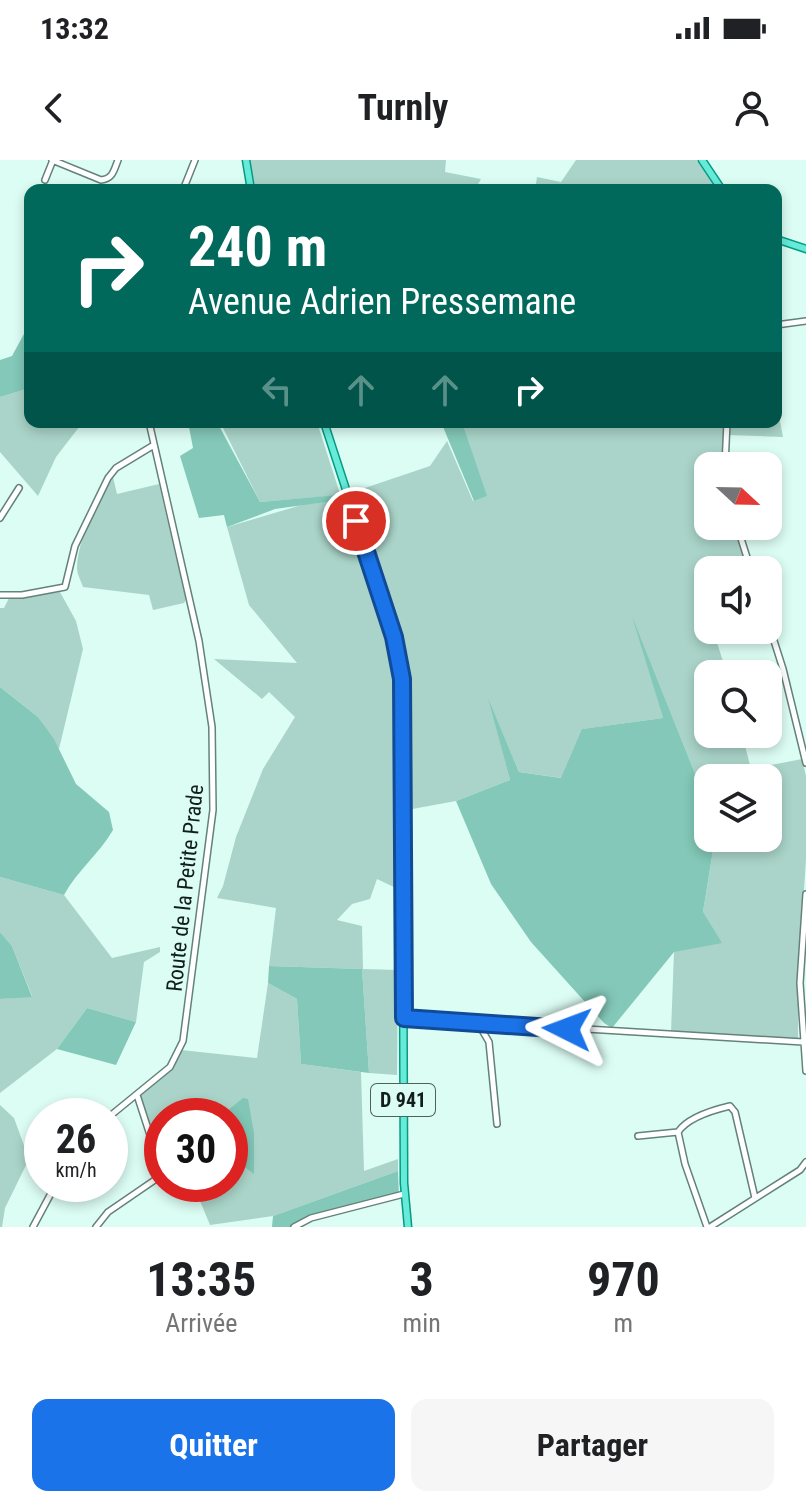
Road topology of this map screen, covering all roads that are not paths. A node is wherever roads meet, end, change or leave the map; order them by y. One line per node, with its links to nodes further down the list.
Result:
1 (53, 160): 2 (street); 6 (street)
2 (118, 160)
3 (195, 160): 7 (street)
4 (246, 160): 8 (main road)
5 (702, 160): 9 (main road)
6 (45, 180)
7 (185, 184)
8 (250, 184)
9 (718, 184)
10 (782, 241): 11 (main road)
11 (806, 249)
12 (806, 321): 13 (street)
13 (782, 324)
14 (150, 428): 17 (street, Route de la Petite Prade)
15 (326, 428): 25 (main road, D 941)
16 (727, 428): 18 (street)
17 (154, 445): 21 (street); 29 (street, Route de la Petite Prade)
18 (726, 452)
19 (19, 488): 20 (street)
20 (0, 518)
21 (0, 595)
22 (775, 644): 23 (street)
23 (806, 763)
24 (806, 894): 27 (street)
25 (404, 1018): 26 (street); 37 (main road, D 941)
26 (479, 1024): 27 (street); 32 (street)
27 (803, 1042): 28 (street)
28 (806, 1071)
29 (137, 1095): 30 (street, Route de la Petite Prade); 31 (street)
30 (128, 1102)
31 (144, 1117)
32 (497, 1124)
33 (678, 1132): 34 (street); 38 (street); 44 (street)
34 (638, 1136)
35 (806, 1162): 38 (street)
36 (144, 1187): 41 (street)
37 (404, 1194): 42 (street); 43 (main road, D 941)
38 (755, 1198): 44 (street)
39 (46, 1202): 40 (street)
40 (33, 1227)
41 (96, 1227)
42 (294, 1227)
43 (408, 1227)
44 (709, 1227)

